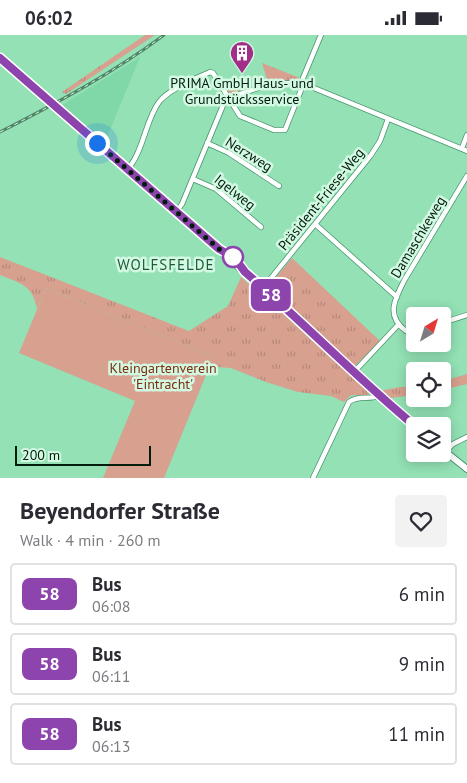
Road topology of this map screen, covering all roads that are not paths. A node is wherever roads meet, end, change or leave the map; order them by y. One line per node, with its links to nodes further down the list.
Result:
1 (321, 35): 3 (street)
2 (0, 58): 10 (main road)
3 (303, 85): 4 (street); 4 (street); 5 (street)
4 (228, 99): 7 (street); 10 (street)
5 (388, 119): 8 (street); 15 (street, Präsident-Friese-Weg)
6 (467, 135): 8 (street)
7 (207, 143): 12 (street); 13 (street, Nerzweg)
8 (462, 148): 9 (street)
9 (467, 151)
10 (127, 170): 14 (main road)
11 (467, 176): 22 (street, Damaschkeweg)
12 (193, 179): 14 (street); 16 (street, Igelweg)
13 (279, 186)
14 (176, 212): 17 (main road)
15 (315, 224): 21 (street, Präsident-Friese-Weg); 22 (street)
16 (261, 227)
17 (219, 249): 18 (main road); 19 (street)
18 (228, 258): 19 (main road); 20 (street)
19 (245, 272): 20 (main road)
20 (252, 278): 21 (main road)
21 (263, 288): 27 (main road)
22 (397, 297): 25 (street, Damaschkeweg)
23 (467, 315): 24 (street)
24 (451, 320)
25 (398, 325): 26 (street); 27 (street)
26 (406, 331)
27 (354, 372): 28 (main road)
28 (378, 395): 29 (main road); 34 (street)
29 (406, 418)
30 (467, 437): 31 (street)
31 (451, 446)
32 (451, 456): 33 (main road)
33 (467, 469)
34 (313, 478)

